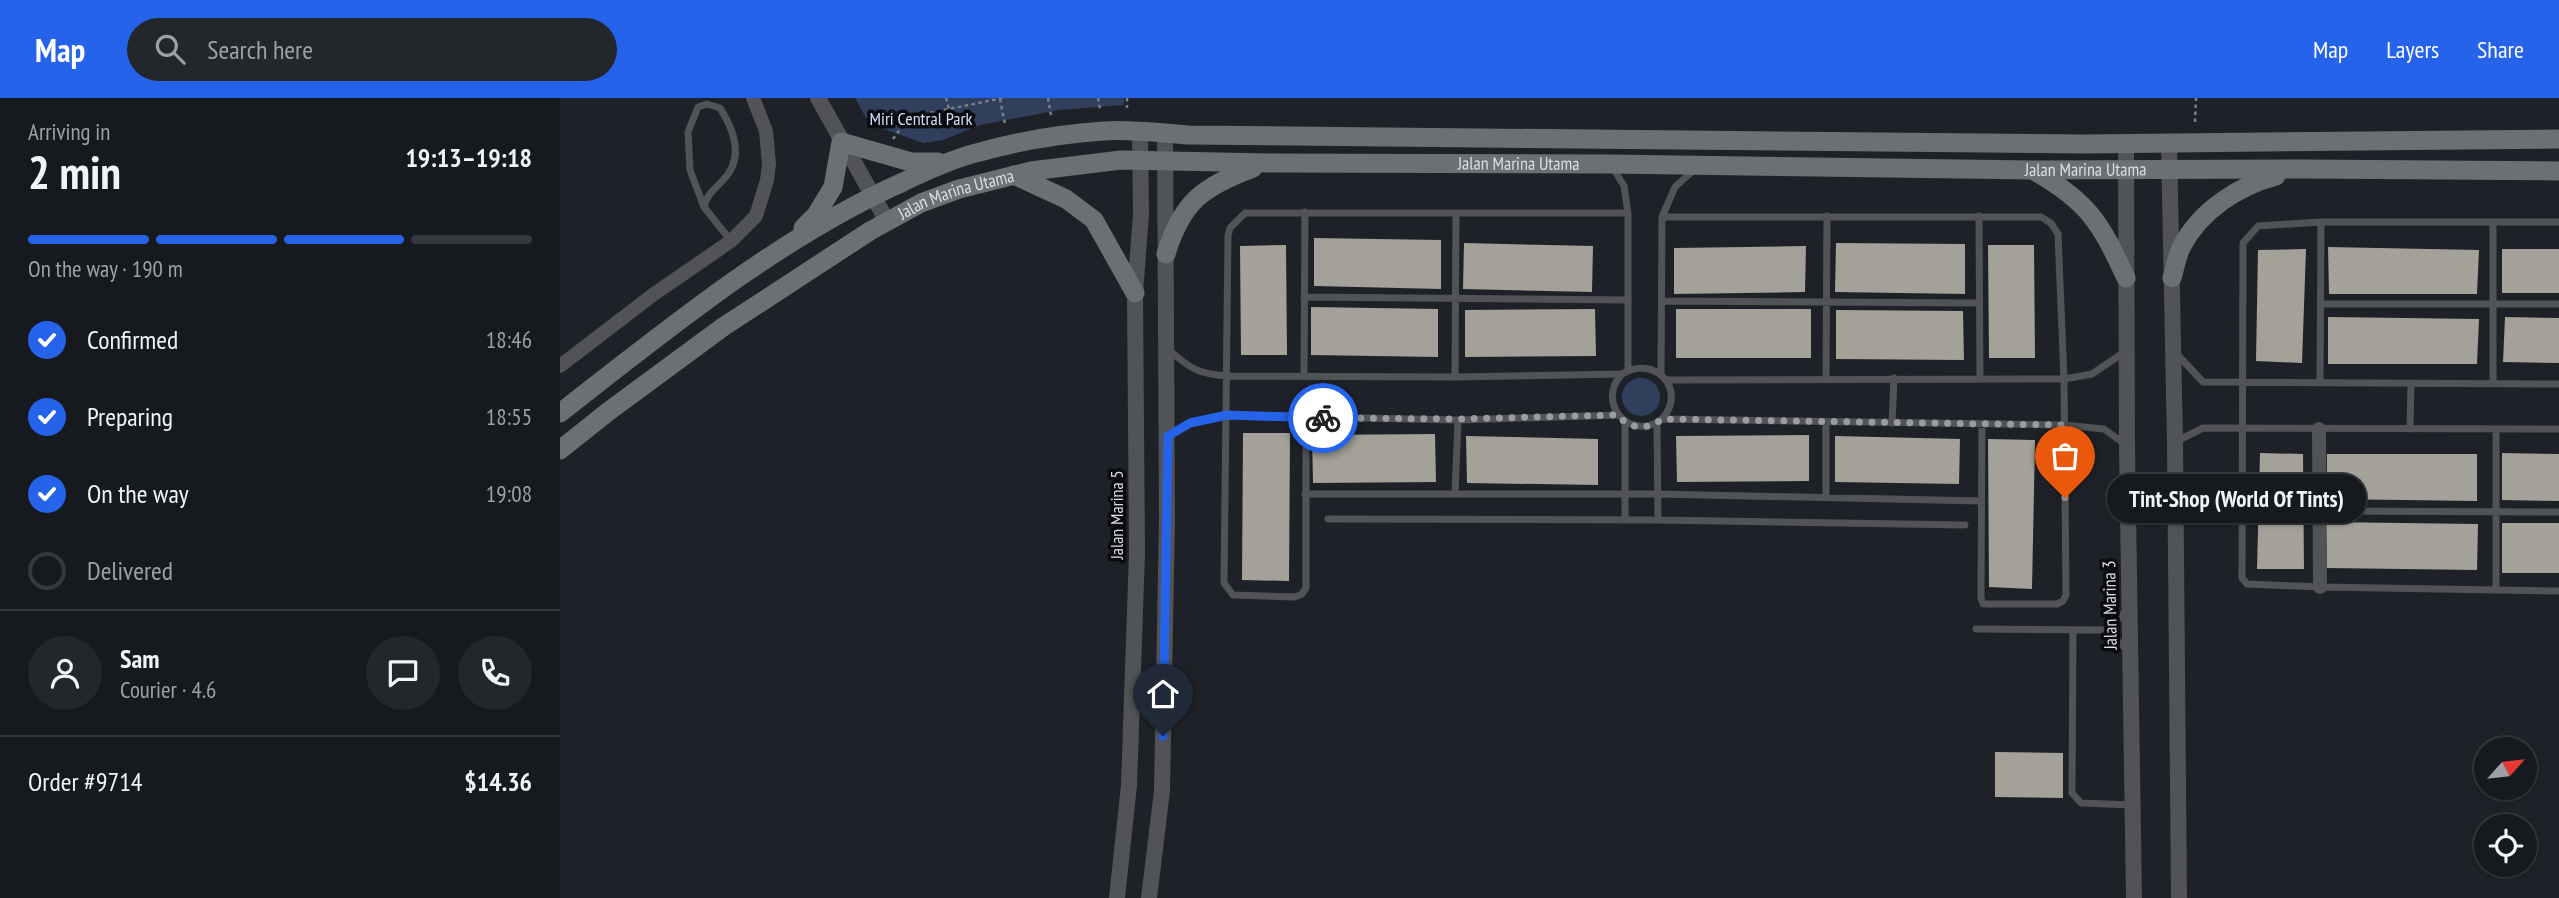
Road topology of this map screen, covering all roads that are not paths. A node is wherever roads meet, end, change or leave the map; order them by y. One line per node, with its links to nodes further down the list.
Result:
1 (753, 98): 33 (street)
2 (818, 98): 6 (street)
3 (1140, 132): 4 (main road, Jalan Marina Utama); 9 (street, Jalan Marina 5); 10 (main road, Jalan Marina Utama)
4 (1165, 133): 7 (main road, Jalan Marina Utama); 11 (street)
5 (2559, 139): 8 (main road, Jalan Marina Utama)
6 (841, 142): 10 (main road); 21 (street); 34 (main road)
7 (2126, 143): 8 (main road, Jalan Marina Utama); 17 (street, Jalan Marina 3)
8 (2169, 144): 18 (street)
9 (1140, 161): 11 (main road, Jalan Marina Utama); 20 (main road, Jalan Marina Utama); 38 (street, Jalan Marina 5)
10 (946, 162): 21 (main road, Jalan Marina Utama)
11 (1165, 162): 12 (main road, Jalan Marina Utama); 35 (street)
12 (1267, 163): 13 (main road, Jalan Marina Utama); 35 (main road)
13 (1610, 163): 14 (main road, Jalan Marina Utama); 25 (lane)
14 (1699, 166): 16 (main road, Jalan Marina Utama); 28 (lane)
15 (2304, 169): 18 (main road, Jalan Marina Utama); 19 (main road, Jalan Marina Utama); 37 (main road)
16 (2033, 170): 17 (main road, Jalan Marina Utama); 36 (main road)
17 (2127, 170): 18 (main road, Jalan Marina Utama); 36 (street, Jalan Marina 3)
18 (2170, 171): 37 (street)
19 (2559, 171)
20 (1014, 175): 29 (main road, Jalan Marina Utama); 38 (main road)
21 (873, 196): 29 (street); 34 (main road, Jalan Marina Utama)
22 (704, 207): 22 (lane); 33 (lane)
23 (1305, 212): 24 (lane); 39 (lane); 54 (lane)
24 (1456, 213): 25 (lane); 40 (lane)
25 (1628, 213): 41 (lane)
26 (1827, 216): 27 (lane); 28 (lane); 42 (lane)
27 (1979, 216): 44 (lane); 60 (lane)
28 (1662, 217): 43 (lane)
29 (887, 221): 85 (main road, Jalan Marina Utama)
30 (2321, 222): 31 (lane); 45 (lane); 62 (lane)
31 (2493, 222): 32 (lane); 47 (lane)
32 (2559, 222)
33 (731, 242): 51 (street)
34 (783, 249): 66 (main road, Jalan Marina Utama)
35 (1166, 254): 48 (street)
36 (2126, 278): 49 (street, Jalan Marina 3)
37 (2172, 278): 50 (street)
38 (1136, 293): 108 (street, Jalan Marina 5)
39 (1304, 297): 40 (lane); 53 (lane)
40 (1456, 299): 41 (lane); 55 (lane)
41 (1628, 300): 52 (lane)
42 (1826, 300): 43 (lane); 44 (lane); 57 (lane)
43 (1662, 301): 56 (lane)
44 (1979, 303): 59 (lane)
45 (2320, 304): 47 (lane); 61 (lane)
46 (2559, 304): 47 (lane)
47 (2493, 305): 64 (lane)
48 (1167, 349): 54 (lane); 82 (street)
49 (2126, 351): 60 (lane); 84 (street, Jalan Marina 3)
50 (2174, 352): 62 (lane); 83 (street)
51 (560, 366)
52 (1625, 372): 55 (lane); 56 (lane); 68 (lane)
53 (1304, 375): 54 (lane); 55 (lane)
54 (1227, 376): 67 (lane)
55 (1455, 377)
56 (1663, 377): 57 (lane); 71 (lane)
57 (1826, 379): 58 (lane)
58 (1894, 379): 59 (lane); 74 (lane)
59 (1980, 379): 60 (lane)
60 (2064, 379): 76 (lane)
61 (2319, 383): 62 (lane); 63 (lane)
62 (2241, 384): 77 (lane)
63 (2410, 384): 64 (lane); 79 (lane)
64 (2493, 384): 65 (lane)
65 (2559, 384)
66 (560, 413)
67 (1227, 415): 69 (lane); 82 (lane); 86 (lane)
68 (1617, 415): 70 (lane); 72 (lane)
69 (1306, 418): 70 (lane); 86 (lane)
70 (1458, 419): 87 (lane)
71 (1660, 421): 72 (lane); 73 (lane); 89 (lane)
72 (1625, 422): 88 (lane)
73 (1826, 422): 74 (lane); 90 (lane)
74 (1892, 423): 75 (lane)
75 (1982, 425): 76 (lane); 91 (lane)
76 (2064, 425): 84 (lane); 91 (lane)
77 (2241, 427): 78 (lane); 83 (lane); 99 (lane)
78 (2319, 429): 79 (lane); 92 (street)
79 (2410, 429): 81 (lane)
80 (2559, 429): 81 (lane)
81 (2496, 430): 93 (lane)
82 (1168, 436): 109 (street)
83 (2175, 442): 111 (street)
84 (2127, 446): 102 (street, Jalan Marina 3)
85 (560, 450)
86 (1305, 494): 87 (lane)
87 (1455, 494): 88 (lane)
88 (1624, 495): 89 (lane); 96 (lane)
89 (1658, 495): 90 (lane); 97 (lane)
90 (1826, 497): 91 (lane)
91 (1980, 501)
92 (2320, 511): 93 (lane); 99 (street)
93 (2496, 512): 94 (lane); 100 (lane)
94 (2559, 512)
95 (1328, 519): 96 (lane)
96 (1625, 520): 97 (lane)
97 (1658, 520): 98 (lane)
98 (1965, 525)
99 (2320, 587): 100 (lane)
100 (2496, 590): 101 (lane)
101 (2559, 591)
102 (2130, 608): 105 (lane); 106 (street, Jalan Marina 3)
103 (1976, 629): 104 (lane)
104 (2073, 630): 105 (lane); 107 (lane)
105 (2107, 630): 106 (lane)
106 (2130, 653): 107 (street, Jalan Marina 3)
107 (2132, 805): 110 (street, Jalan Marina 3)
108 (1117, 898)
109 (1149, 898)
110 (2134, 898)
111 (2179, 898)

